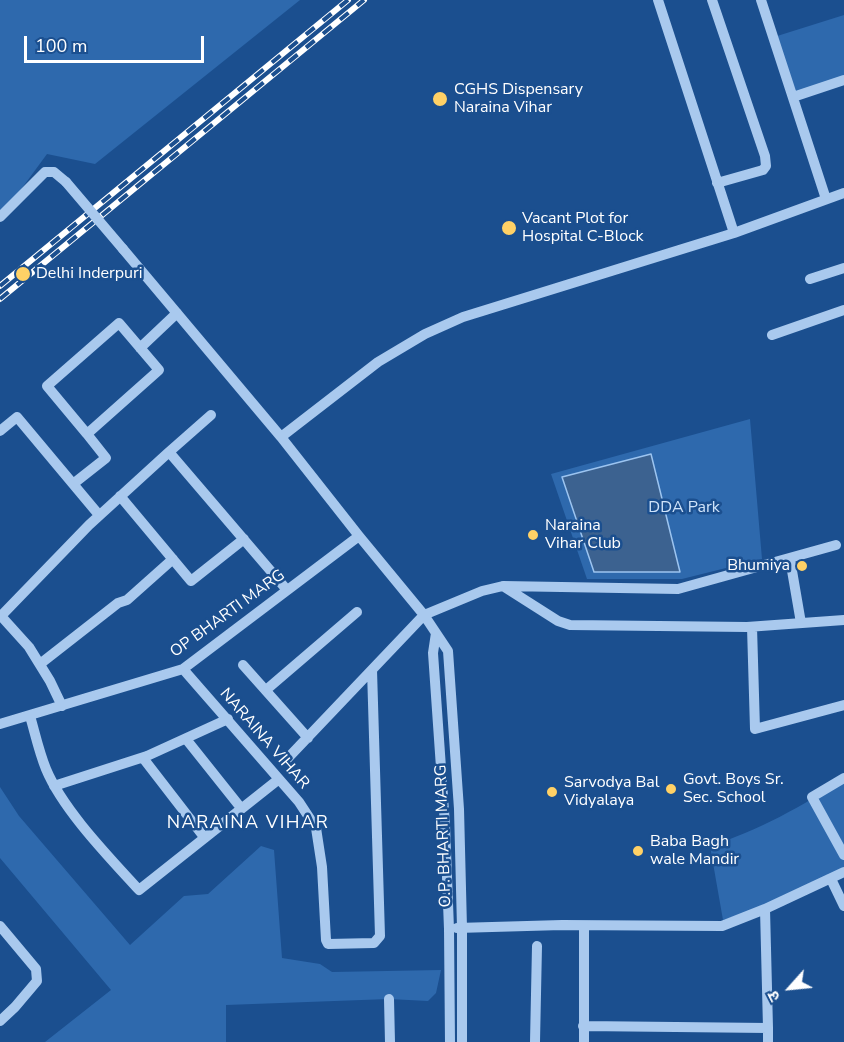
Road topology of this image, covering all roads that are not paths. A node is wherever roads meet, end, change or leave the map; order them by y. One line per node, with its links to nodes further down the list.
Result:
1 (658, 0): 6 (street)
2 (712, 0): 6 (street)
3 (761, 0): 5 (street)
4 (844, 80): 5 (street)
5 (793, 96): 8 (street)
6 (717, 183): 10 (street)
7 (844, 193): 8 (street)
8 (826, 199): 10 (street)
9 (0, 217): 14 (street, O.P. BHARTI MARG, bridge)
10 (734, 233): 20 (street)
11 (844, 268): 12 (street)
12 (810, 279)
13 (844, 310): 15 (street)
14 (177, 313): 16 (street); 20 (street, O.P. BHARTI MARG)
15 (772, 335)
16 (140, 348): 19 (street); 19 (street)
17 (211, 415): 21 (street)
18 (0, 431): 22 (street)
19 (87, 434): 22 (street)
20 (281, 437): 25 (street, O.P. BHARTI MARG)
21 (169, 452): 23 (street); 26 (street)
22 (73, 484): 24 (street)
23 (120, 496): 24 (street); 28 (street)
24 (99, 515): 34 (street)
25 (359, 536): 31 (street, OP BHARTI MARG); 33 (street, O.P. BHARTI MARG)
26 (244, 539): 28 (street); 31 (street)
27 (836, 545): 29 (street)
28 (173, 559): 39 (street)
29 (790, 560): 30 (street); 36 (street)
30 (503, 586): 33 (street); 37 (street)
31 (287, 590): 41 (street, OP BHARTI MARG)
32 (357, 612): 43 (street)
33 (424, 615): 38 (street, O.P. BHARTI MARG); 42 (street)
34 (1, 616): 39 (street)
35 (844, 620): 36 (street)
36 (801, 623): 37 (street)
37 (752, 627): 44 (street)
38 (436, 633): 65 (street, O.P. BHARTI MARG); 66 (street, O.P. BHARTI MARG)
39 (40, 664): 45 (street)
40 (243, 664): 43 (street)
41 (183, 669): 45 (street, OP BHARTI MARG); 47 (street, NARAINA VIHAR)
42 (372, 670): 49 (street); 54 (street, NARAINA VIHAR)
43 (266, 690): 49 (street)
44 (844, 705)
45 (62, 706): 46 (street, OP BHARTI MARG)
46 (30, 716): 48 (street, OP BHARTI MARG); 55 (street)
47 (228, 719): 50 (street); 54 (street, NARAINA VIHAR)
48 (0, 724)
49 (308, 738): 52 (street)
50 (186, 739): 51 (street); 56 (street)
51 (143, 758): 55 (street); 57 (street)
52 (287, 759)
53 (844, 778): 58 (street)
54 (279, 780): 56 (street)
55 (54, 786): 57 (street)
56 (241, 808): 57 (street)
57 (204, 837)
58 (844, 855)
59 (844, 873): 60 (street)
60 (831, 879): 61 (street); 62 (street)
61 (844, 906)
62 (765, 909): 63 (street); 71 (street)
63 (584, 926): 66 (street); 70 (street)
64 (0, 927): 69 (street)
65 (449, 928): 66 (street); 73 (street, O.P. BHARTI MARG)
66 (462, 928): 74 (street, O.P. BHARTI MARG)
67 (537, 946): 75 (street)
68 (389, 999): 72 (street)
69 (0, 1021)
70 (584, 1026): 71 (street); 76 (street)
71 (768, 1028): 77 (street)
72 (390, 1042)
73 (450, 1042)
74 (462, 1042)
75 (535, 1042)
76 (584, 1042)
77 (768, 1042)

